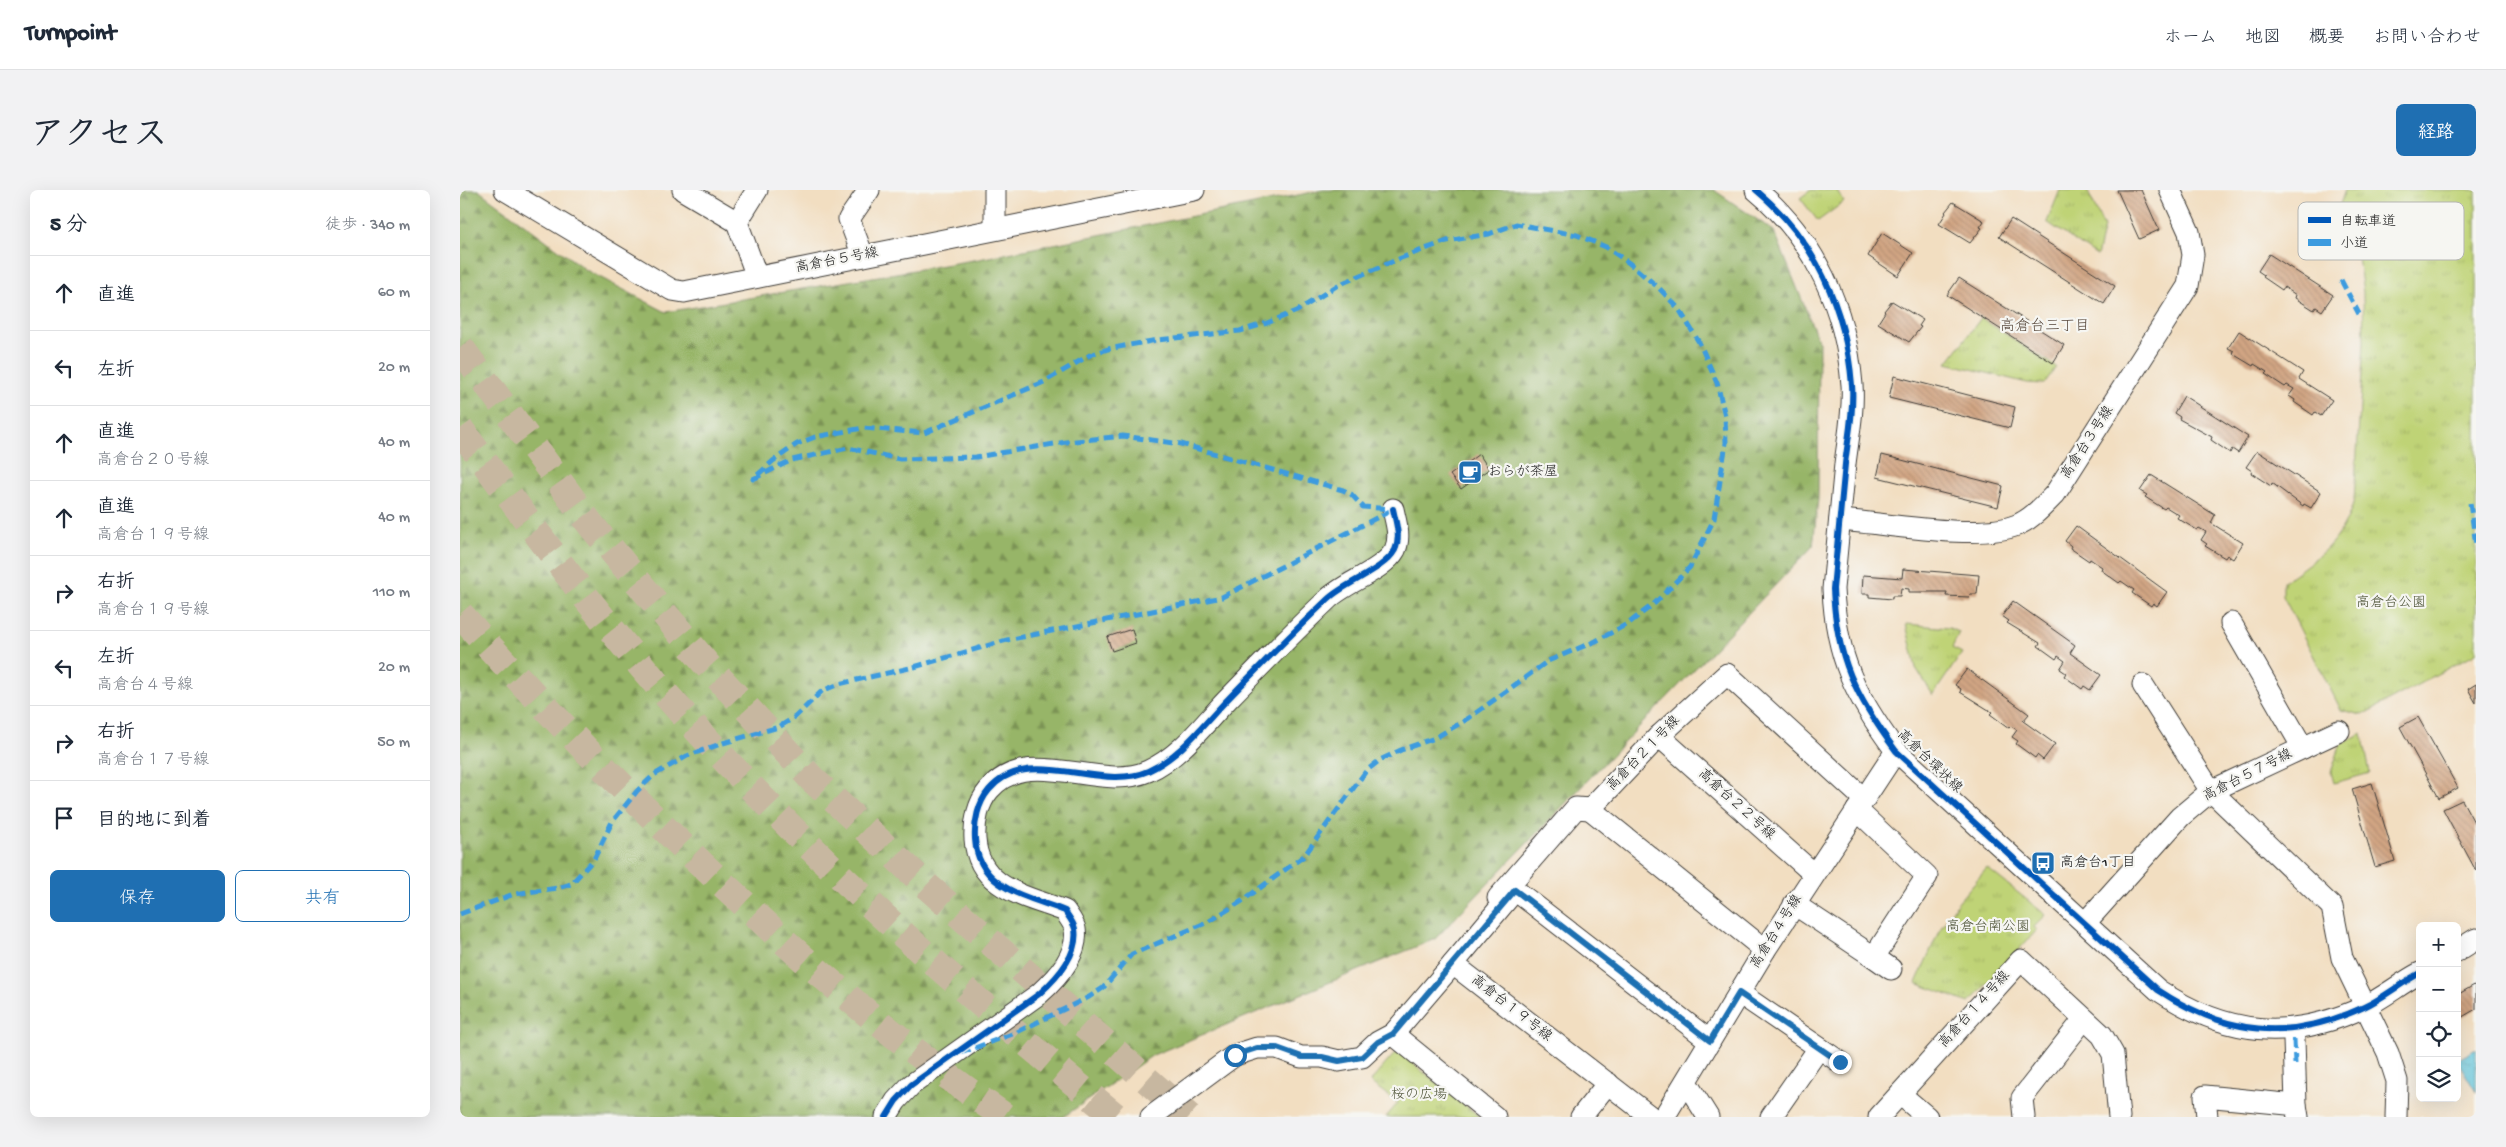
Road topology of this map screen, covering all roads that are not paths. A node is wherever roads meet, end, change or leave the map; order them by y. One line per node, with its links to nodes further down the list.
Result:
1 (505, 190): 13 (street, 高倉台５号線)
2 (683, 190): 10 (street)
3 (757, 190): 10 (street)
4 (868, 190): 12 (street)
5 (995, 190): 11 (street)
6 (1191, 190): 9 (street, 高倉台５号線)
7 (1756, 190): 15 (street, 高倉台環状線)
8 (2170, 190): 15 (street, 高倉台３号線)
9 (1099, 199): 11 (street, 高倉台５号線)
10 (737, 222): 13 (street)
11 (995, 229): 12 (street, 高倉台５号線)
12 (863, 256): 13 (street, 高倉台５号線)
13 (757, 277)
14 (1393, 509): 46 (street)
15 (1840, 520): 21 (street, 高倉台環状線)
16 (2231, 623): 20 (street)
17 (2143, 685): 22 (street)
18 (2339, 731): 20 (street, 高倉台５７号線)
19 (1659, 736): 23 (street, 高倉台２１号線); 24 (street, 高倉台２１号線); 25 (street, 高倉台２２号線)
20 (2303, 748): 22 (street, 高倉台５７号線)
21 (1896, 751): 23 (street, 高倉台４号線); 28 (street, 高倉台環状線)
22 (2211, 791): 28 (street, 高倉台５７号線); 35 (street)
23 (1861, 804): 25 (street, 高倉台４号線); 26 (street)
24 (1590, 810): 27 (street); 31 (street)
25 (1814, 874): 26 (street, 高倉台４号線)
26 (1794, 904): 31 (street, 高倉台４号線)
27 (1496, 913): 32 (street); 39 (street)
28 (2085, 922): 35 (street, 高倉台環状線)
29 (2476, 940): 30 (street)
30 (2461, 948)
31 (1765, 950): 34 (street, 高倉台４号線)
32 (1453, 964): 37 (street); 43 (street, 高倉台１９号線)
33 (2416, 975): 35 (street, 高倉台環状線)
34 (1739, 993): 39 (street, 高倉台４号線); 40 (street)
35 (2369, 1004): 59 (street)
36 (2084, 1019): 44 (street, 高倉台１４号線); 56 (street); 57 (street, 高倉台１４号線)
37 (1393, 1034): 47 (street); 48 (street)
38 (2294, 1039): 45 (street)
39 (1710, 1041): 42 (street, 高倉台４号線)
40 (1819, 1048): 41 (street); 53 (street)
41 (1840, 1062)
42 (1686, 1082): 51 (street, 高倉台４号線); 52 (street)
43 (1608, 1084): 49 (street); 50 (street, 高倉台１９号線)
44 (1900, 1094): 54 (street, 高倉台１４号線); 55 (street)
45 (2297, 1111): 58 (street)
46 (886, 1117)
47 (1151, 1117)
48 (1495, 1117)
49 (1581, 1117)
50 (1651, 1117)
51 (1664, 1117)
52 (1708, 1117)
53 (1771, 1117)
54 (1879, 1117)
55 (1927, 1117)
56 (2024, 1117)
57 (2119, 1117)
58 (2207, 1117)
59 (2396, 1117)

